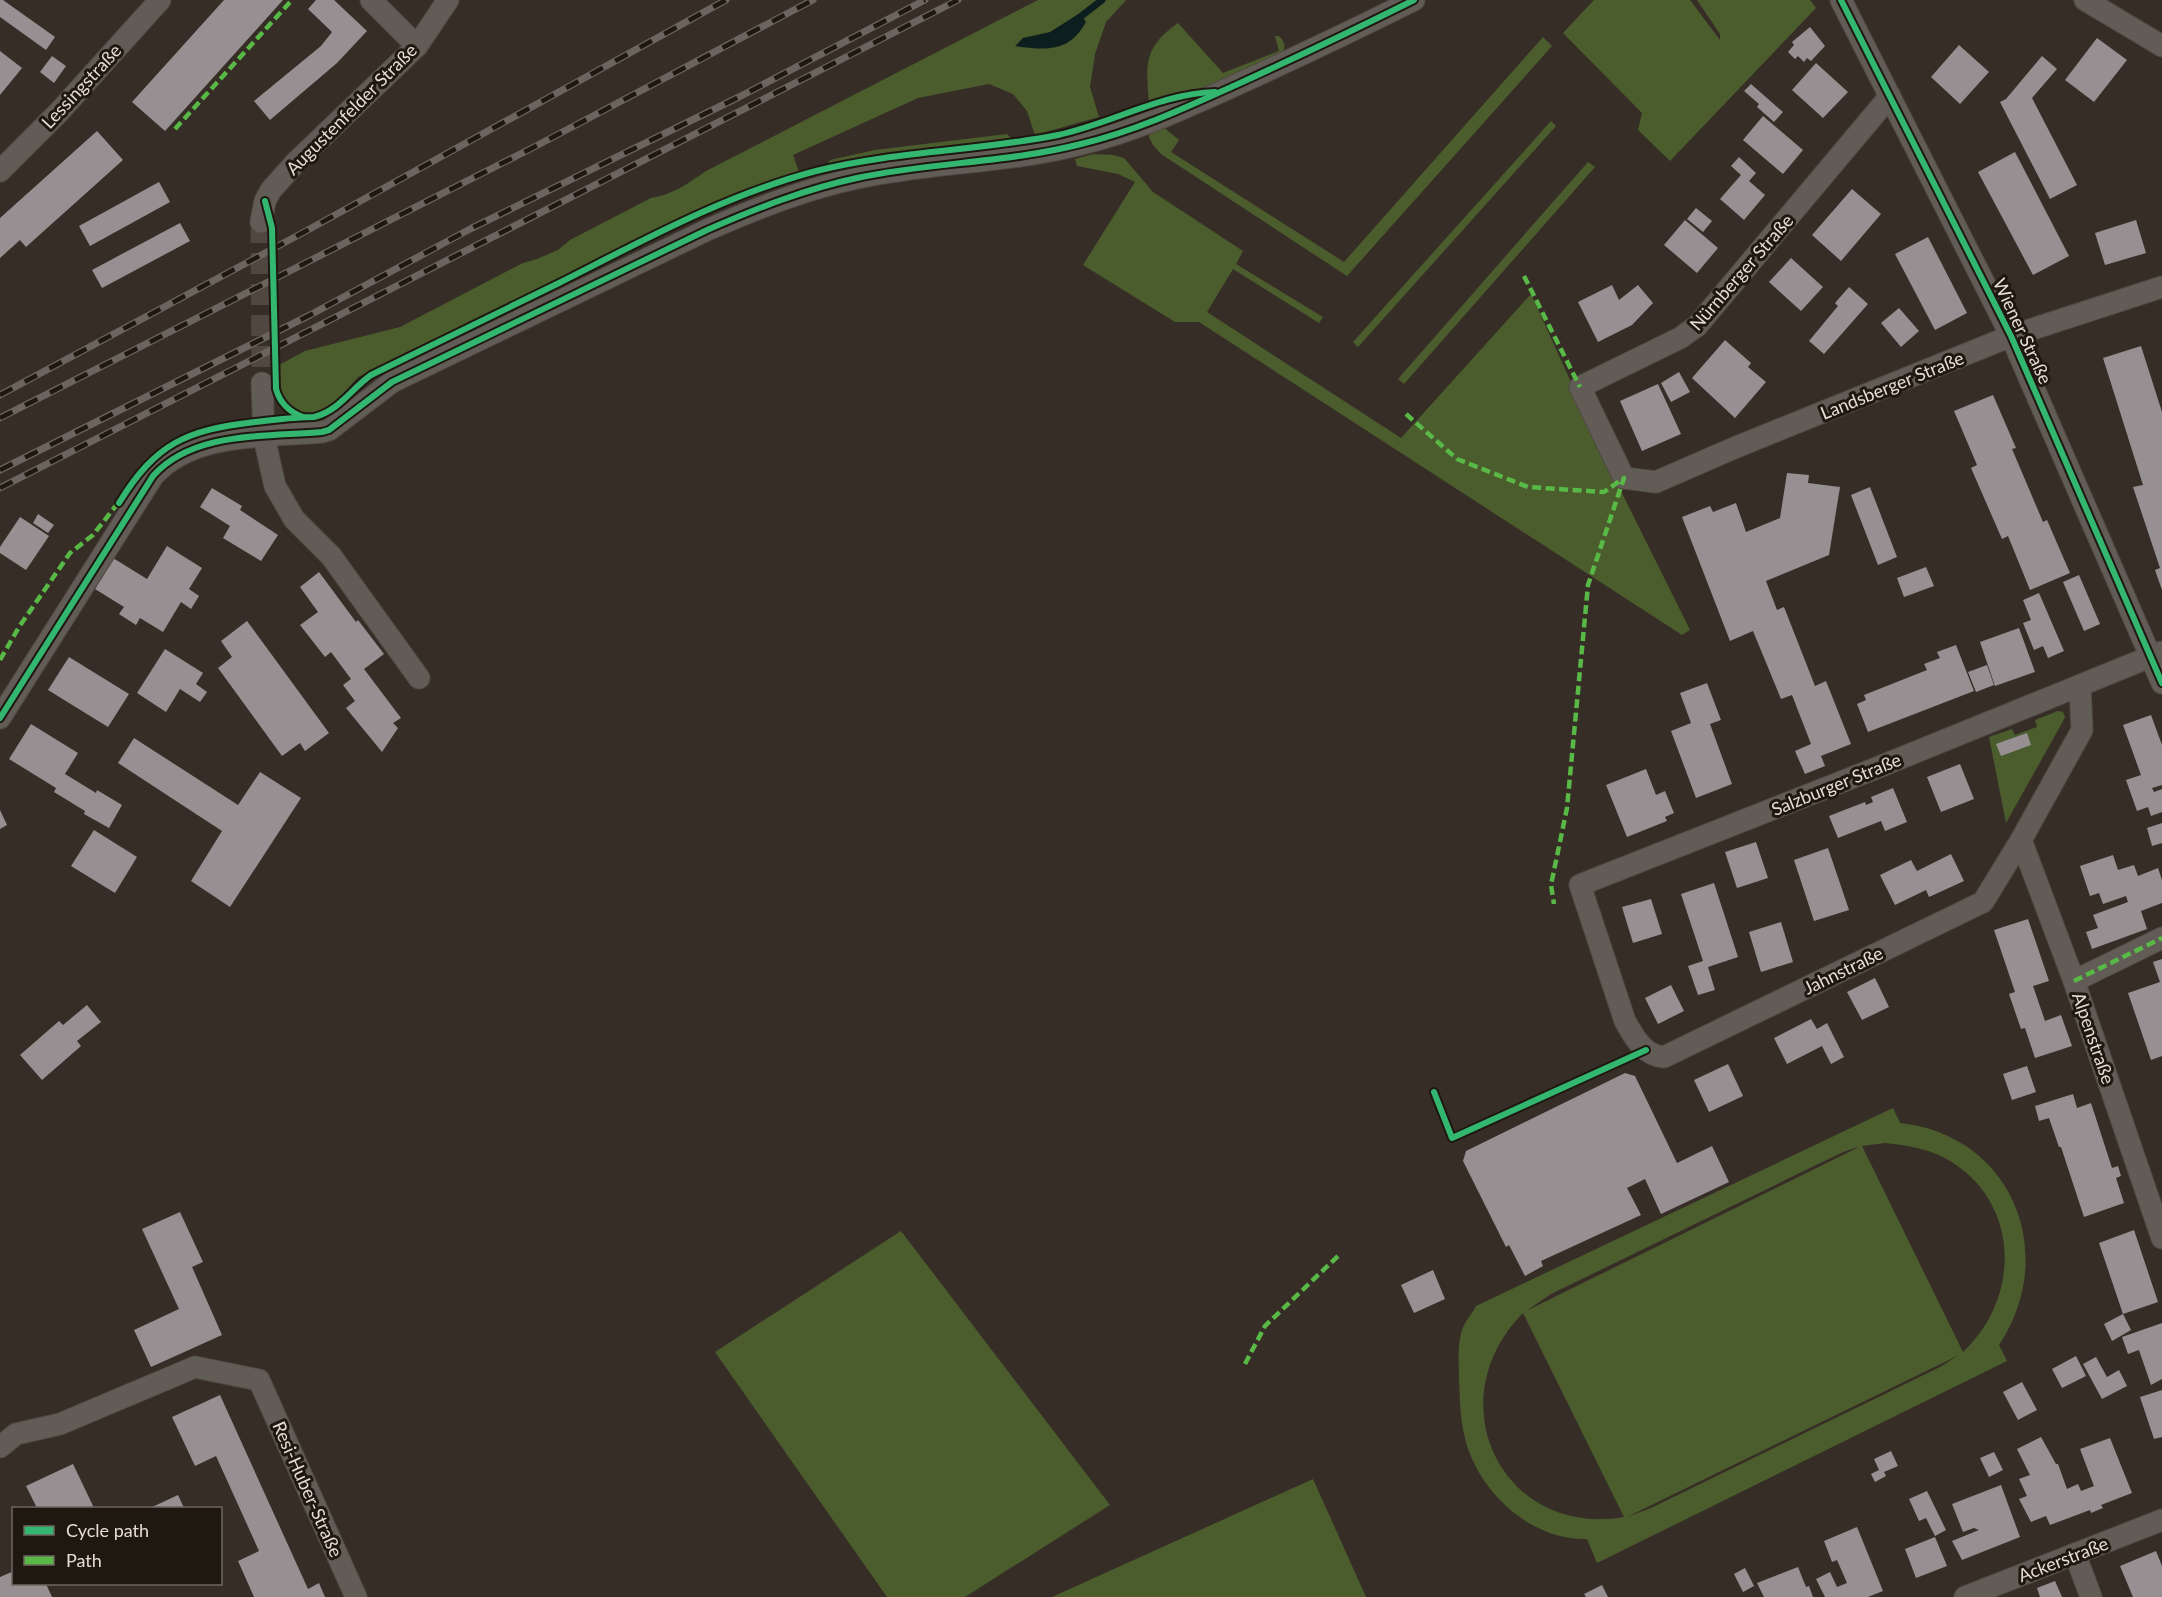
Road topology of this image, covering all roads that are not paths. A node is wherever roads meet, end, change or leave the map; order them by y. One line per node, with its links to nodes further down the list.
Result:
1 (160, 0): 10 (street, Lessingstraße)
2 (370, 0): 7 (street)
3 (448, 0): 7 (street, Augustenfelder Straße)
4 (1414, 0): 15 (street)
5 (1841, 0): 9 (street, Wiener Straße)
6 (2085, 0): 8 (street)
7 (417, 46): 11 (street, Augustenfelder Straße)
8 (2162, 46)
9 (1890, 96): 13 (street, Wiener Straße); 16 (street, Nürnberger Straße)
10 (0, 171)
11 (261, 222)
12 (2162, 288): 13 (street, Landsberger Straße)
13 (2011, 336): 16 (street, Landsberger Straße); 17 (street, Wiener Straße)
14 (262, 383): 15 (street)
15 (264, 437): 18 (street); 21 (street)
16 (1624, 478)
17 (2157, 654): 19 (street, Wiener Straße); 20 (street)
18 (419, 678)
19 (2162, 683)
20 (2086, 684): 22 (street, Jahnstraße); 23 (street, Salzburger Straße)
21 (0, 718)
22 (2021, 840): 23 (street, Jahnstraße); 25 (street, Alpenstraße)
23 (1580, 885)
24 (2162, 938): 25 (street)
25 (2074, 981): 26 (street, Alpenstraße)
26 (2162, 1238)
27 (0, 1447): 30 (street, Resi-Huber-Straße)
28 (2162, 1520): 29 (street, Ackerstraße)
29 (2075, 1554): 31 (street, Ackerstraße); 32 (street)
30 (356, 1597)
31 (1965, 1597)
32 (2091, 1597)

